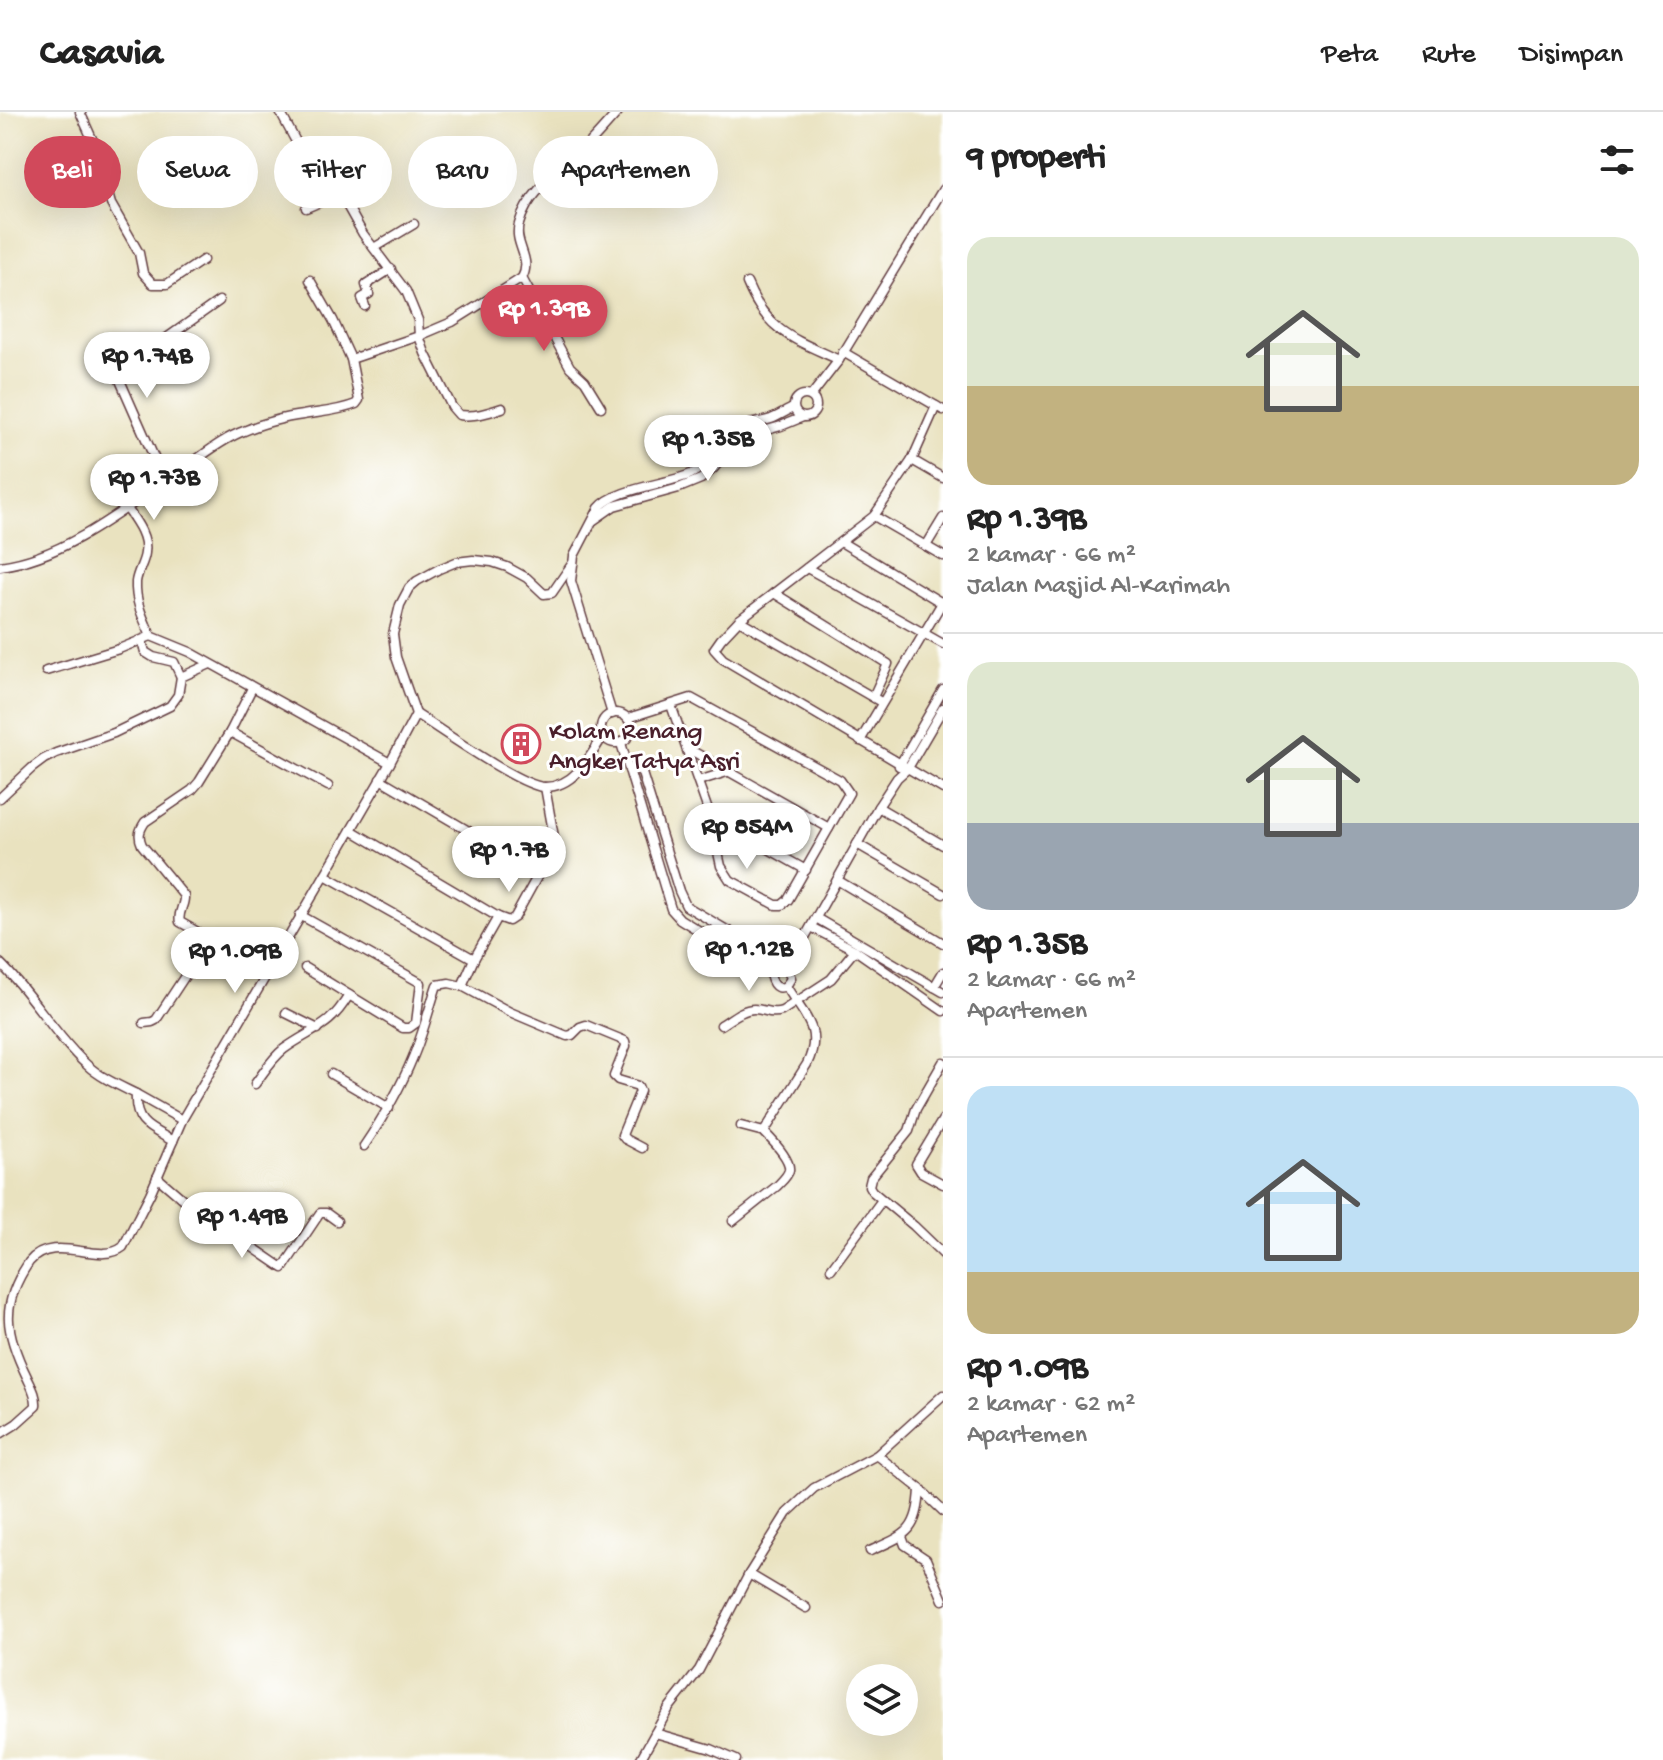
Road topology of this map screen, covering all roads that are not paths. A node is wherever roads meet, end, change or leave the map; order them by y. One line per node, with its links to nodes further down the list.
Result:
1 (80, 112): 4 (street)
2 (280, 112): 5 (street)
3 (618, 112): 14 (street)
4 (91, 136)
5 (293, 136)
6 (942, 192): 7 (street)
7 (939, 203): 22 (street)
8 (113, 208): 12 (street)
9 (347, 208): 11 (street)
10 (414, 224): 11 (street)
11 (374, 248): 13 (street)
12 (203, 260)
13 (391, 269): 19 (street); 20 (street)
14 (522, 278): 21 (street); 25 (street)
15 (310, 280): 23 (street)
16 (747, 283): 22 (street)
17 (219, 301): 32 (street)
18 (422, 303): 19 (street)
19 (411, 305): 21 (street)
20 (365, 306)
21 (419, 336): 23 (street); 26 (street)
22 (841, 356): 24 (street); 28 (street)
23 (351, 359): 32 (street)
24 (811, 396): 27 (street); 29 (street)
25 (601, 407)
26 (502, 408)
27 (793, 408): 29 (street); 36 (street)
28 (939, 408): 30 (street)
29 (803, 417): 36 (street)
30 (912, 460): 31 (street); 34 (street)
31 (943, 478)
32 (164, 480): 33 (street)
33 (126, 507): 41 (street); 47 (street)
34 (874, 516): 37 (street); 38 (street)
35 (943, 518): 38 (street)
36 (593, 521): 40 (street)
37 (841, 542): 42 (street); 44 (street)
38 (926, 546): 39 (street)
39 (943, 556)
40 (572, 563): 58 (street); 59 (street)
41 (0, 566)
42 (807, 568): 43 (street); 46 (street)
43 (774, 593): 45 (street); 55 (street)
44 (942, 602): 46 (street)
45 (739, 620): 55 (street); 63 (street)
46 (923, 634): 49 (street); 55 (street)
47 (151, 636): 48 (street); 50 (street)
48 (142, 641): 51 (street); 52 (street)
49 (943, 644)
50 (210, 664): 52 (street); 53 (street)
51 (46, 671)
52 (181, 677): 75 (street)
53 (252, 688): 61 (street); 66 (street)
54 (943, 690): 67 (street)
55 (877, 700): 63 (street)
56 (671, 705): 60 (street); 65 (street); 80 (street)
57 (943, 708): 67 (street)
58 (416, 714): 66 (street); 73 (street)
59 (612, 714): 60 (street); 62 (street)
60 (628, 718): 64 (street)
61 (230, 732): 72 (street); 113 (street)
62 (603, 736): 64 (street); 73 (street)
63 (860, 741): 67 (street)
64 (621, 743): 68 (street)
65 (687, 748): 69 (street); 71 (street)
66 (390, 763): 70 (street)
67 (904, 766): 74 (street); 76 (street)
68 (629, 770): 77 (street); 79 (street)
69 (727, 772): 71 (street); 80 (street)
70 (380, 779): 81 (street); 87 (street)
71 (698, 781): 78 (street)
72 (328, 786)
73 (545, 787): 87 (street)
74 (943, 789)
75 (0, 798)
76 (878, 807): 82 (street); 83 (street)
77 (656, 816): 79 (street); 84 (street)
78 (710, 816): 86 (street); 86 (street)
79 (644, 821): 85 (street)
80 (829, 828): 86 (street)
81 (351, 830): 88 (street); 93 (street)
82 (857, 844): 89 (street); 90 (street)
83 (943, 845)
84 (670, 862): 85 (street); 91 (street)
85 (657, 866): 95 (street)
86 (806, 870)
87 (540, 873): 93 (street)
88 (325, 875): 92 (street); 99 (street)
89 (837, 880): 94 (street); 97 (street)
90 (943, 894)
91 (700, 914): 95 (street); 101 (street)
92 (300, 915): 109 (street); 122 (street)
93 (498, 917): 99 (street)
94 (816, 918): 96 (street); 108 (street)
95 (693, 927): 101 (street)
96 (811, 927): 98 (street); 103 (street)
97 (943, 943)
98 (855, 950): 110 (street); 111 (street)
99 (474, 959): 106 (street)
100 (0, 963): 119 (street)
101 (755, 964): 105 (street)
102 (305, 968): 109 (street)
103 (787, 969): 105 (street); 107 (street)
104 (943, 972): 108 (street)
105 (771, 973): 107 (street)
106 (462, 986): 120 (street); 128 (street)
107 (786, 986): 110 (street)
108 (939, 989)
109 (349, 995): 115 (street)
110 (796, 1003): 114 (street); 124 (street)
111 (943, 1011)
112 (286, 1013): 115 (street)
113 (144, 1023)
114 (721, 1025)
115 (318, 1029): 118 (street)
116 (943, 1062): 131 (street)
117 (331, 1074): 120 (street)
118 (255, 1084)
119 (136, 1094): 122 (street); 126 (street)
120 (389, 1108): 127 (street)
121 (943, 1119): 125 (street)
122 (182, 1120): 126 (street)
123 (741, 1126): 124 (street)
124 (764, 1132): 133 (street)
125 (940, 1134): 130 (street)
126 (173, 1141): 129 (street)
127 (364, 1146)
128 (642, 1148)
129 (157, 1177): 132 (street); 137 (street)
130 (943, 1184)
131 (882, 1200): 134 (street); 135 (street)
132 (337, 1221)
133 (733, 1221)
134 (943, 1254)
135 (831, 1269)
136 (943, 1395): 138 (street)
137 (0, 1434)
138 (877, 1455): 139 (street); 143 (street)
139 (920, 1489): 140 (street); 141 (street)
140 (943, 1511)
141 (902, 1537): 142 (street); 144 (street)
142 (870, 1551)
143 (749, 1574): 145 (street); 146 (street)
144 (943, 1600)
145 (806, 1608)
146 (655, 1733): 147 (street); 148 (street)
147 (640, 1760)
148 (736, 1760)

